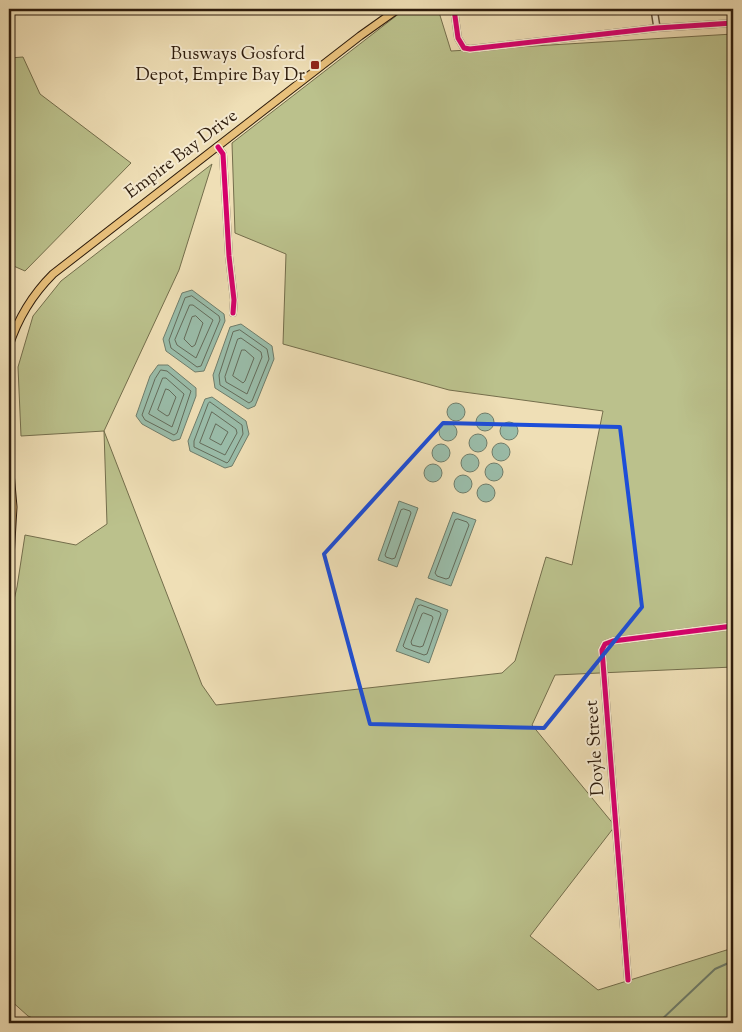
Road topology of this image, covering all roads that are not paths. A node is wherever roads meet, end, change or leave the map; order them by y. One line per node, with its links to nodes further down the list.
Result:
1 (398, 9): 6 (main road, Empire Bay Drive)
2 (454, 9): 5 (street)
3 (654, 9): 5 (street)
4 (733, 23): 5 (street)
5 (657, 28)
6 (218, 147): 7 (street); 8 (main road, Empire Bay Drive)
7 (233, 313)
8 (9, 346)
9 (9, 462): 10 (main road)
10 (12, 488): 11 (main road); 13 (main road)
11 (9, 510)
12 (9, 513): 13 (main road)
13 (13, 534): 14 (main road)
14 (9, 575)
15 (733, 626): 16 (street, Doyle Street)
16 (628, 980)

